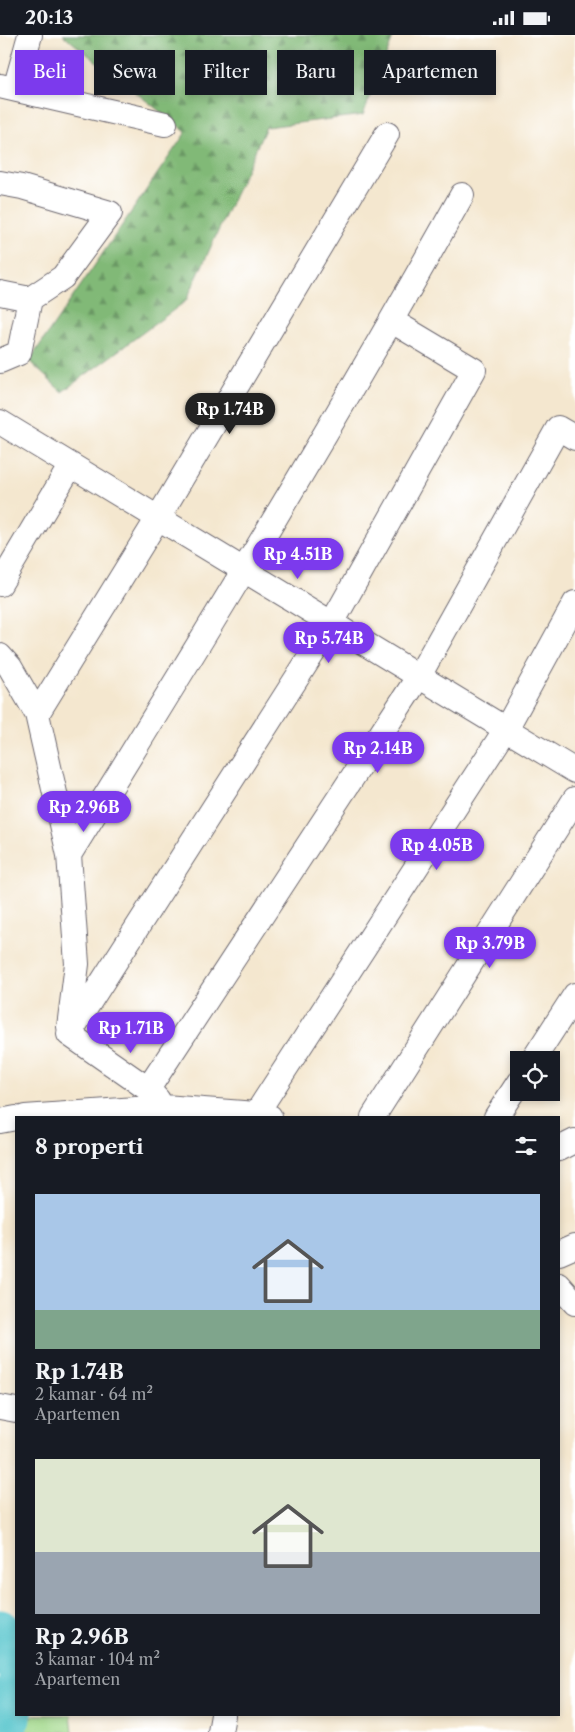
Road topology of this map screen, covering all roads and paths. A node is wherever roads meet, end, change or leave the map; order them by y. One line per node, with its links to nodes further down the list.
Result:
1 (30, 35): 2 (street)
2 (7, 87): 3 (street)
3 (165, 124)
4 (387, 134): 14 (street)
5 (0, 183): 8 (street)
6 (462, 195): 9 (street)
7 (0, 293): 8 (street)
8 (30, 299): 10 (street)
9 (392, 321): 15 (street); 18 (street)
10 (0, 361)
11 (0, 422): 13 (street)
12 (575, 438): 20 (street)
13 (71, 465): 14 (street); 16 (street)
14 (158, 517): 15 (street); 21 (street)
15 (245, 571): 18 (street); 25 (street)
16 (0, 584)
17 (575, 603): 22 (street)
18 (332, 623): 20 (street); 27 (street)
19 (0, 656): 21 (street)
20 (419, 676): 22 (street); 29 (street)
21 (37, 714): 25 (street)
22 (506, 729): 23 (street); 33 (street)
23 (575, 771)
24 (575, 799): 34 (street)
25 (69, 855): 27 (street)
26 (575, 995): 28 (street)
27 (69, 1034): 29 (street)
28 (539, 1051)
29 (148, 1089): 31 (street)
30 (510, 1096): 35 (street)
31 (164, 1107): 32 (street); 33 (street)
32 (39, 1116)
33 (264, 1116)
34 (374, 1116)
35 (497, 1116)
36 (15, 1118): 37 (street)
37 (0, 1121)
38 (575, 1141): 39 (street)
39 (560, 1148)
40 (575, 1245): 41 (street)
41 (560, 1252)
42 (560, 1286): 43 (street)
43 (575, 1303)
44 (0, 1407): 45 (street)
45 (15, 1409)
46 (222, 1716): 47 (street)
47 (220, 1732)

